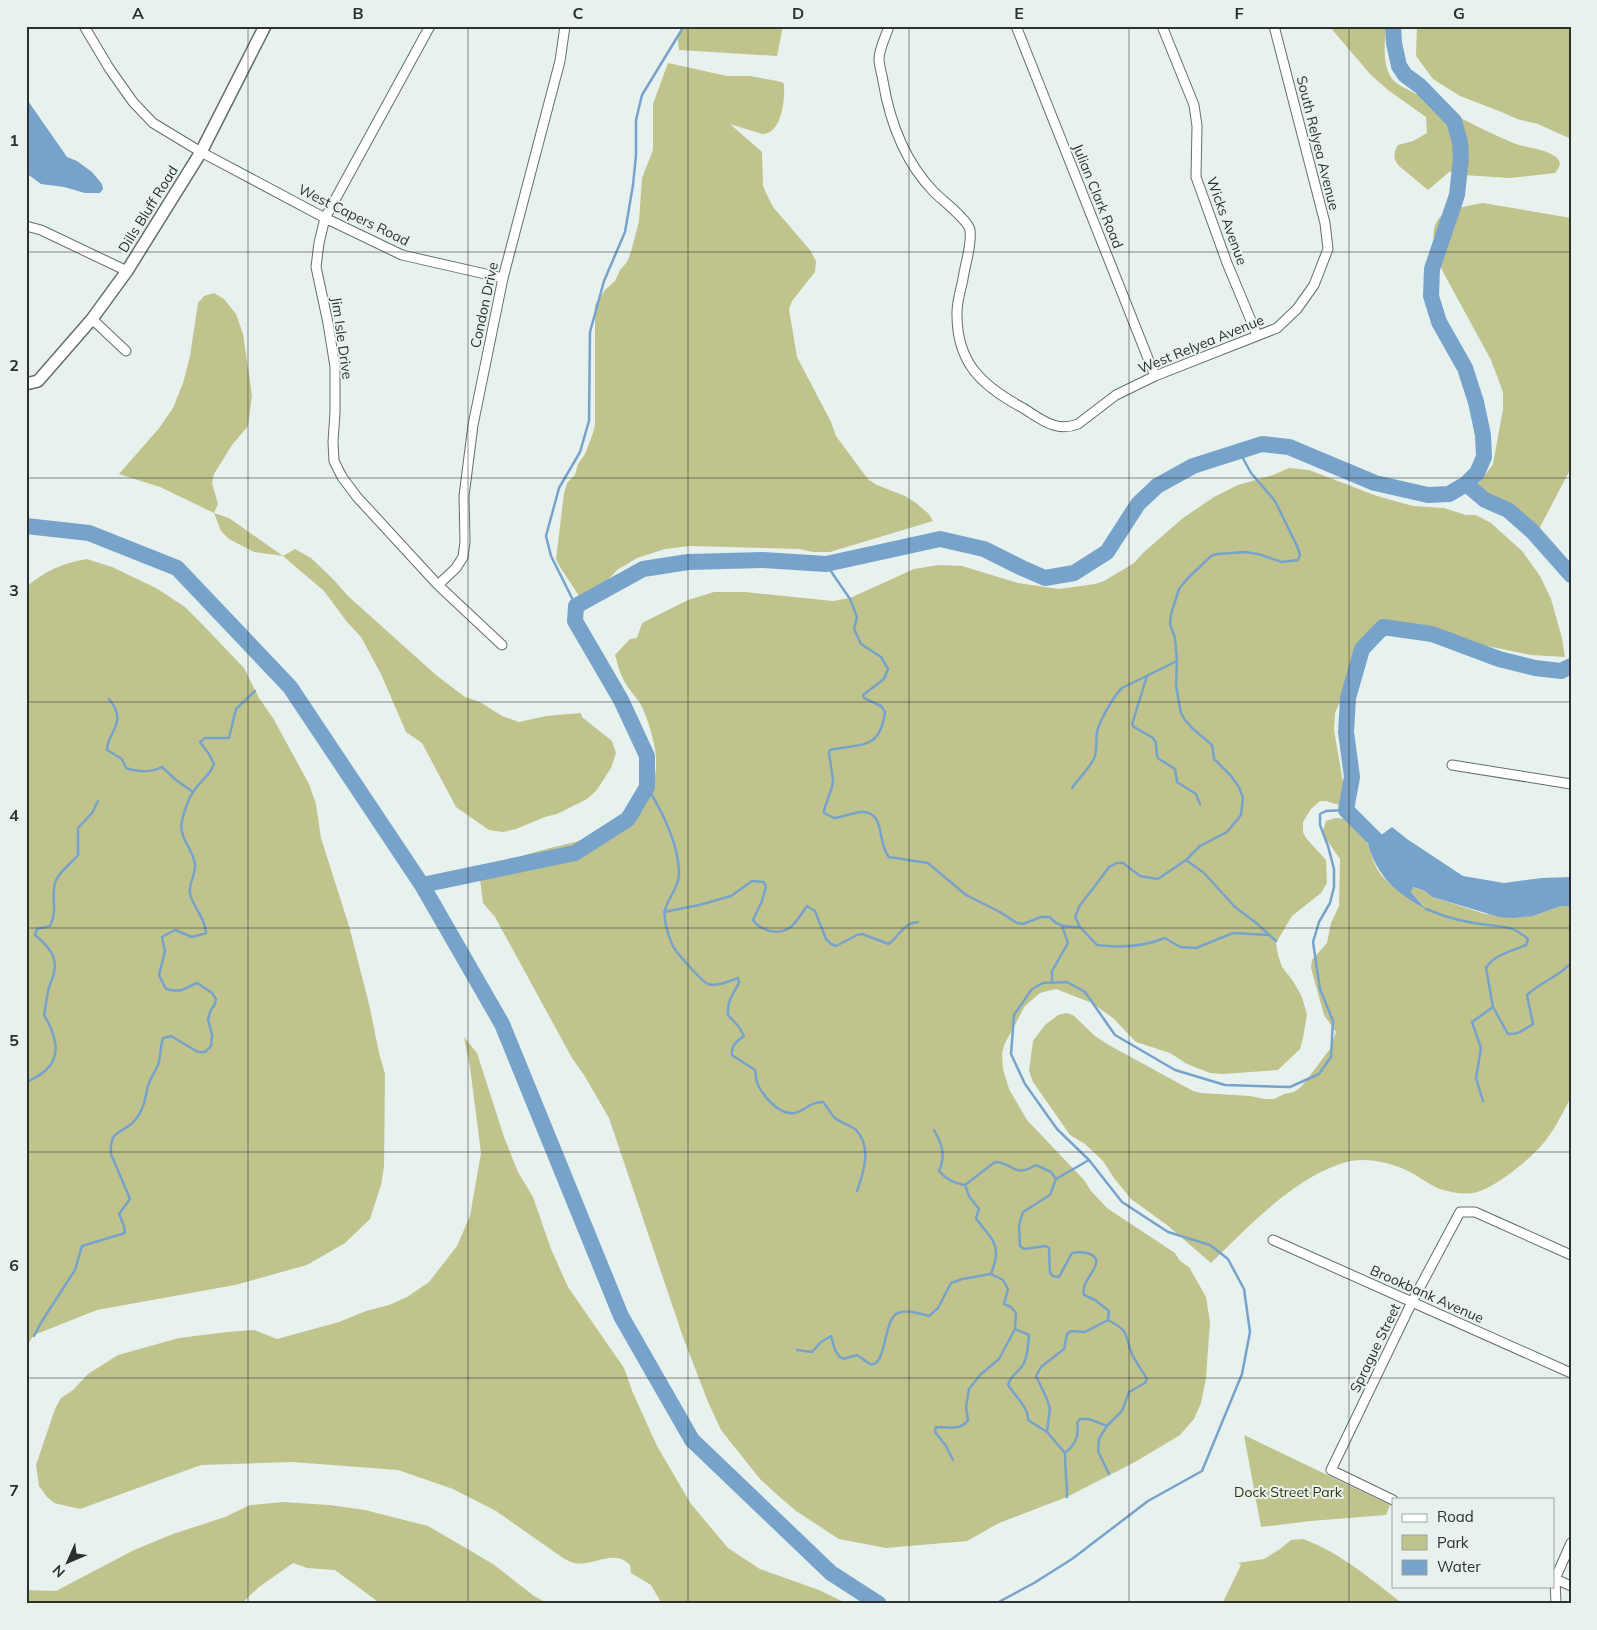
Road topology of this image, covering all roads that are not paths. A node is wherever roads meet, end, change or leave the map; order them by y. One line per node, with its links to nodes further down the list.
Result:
1 (84, 26): 9 (street, West Capers Road)
2 (265, 26): 9 (street, Dills Bluff Road)
3 (430, 26): 10 (street, Jim Isle Drive)
4 (565, 26): 14 (street, Condon Drive)
5 (889, 26): 18 (street, West Relyea Avenue)
6 (1016, 26): 18 (street, Julian Clark Road)
7 (1162, 26): 16 (street, Wicks Avenue)
8 (1274, 26): 12 (street, South Relyea Avenue)
9 (201, 152): 10 (street, West Capers Road); 13 (street, Dills Bluff Road)
10 (325, 218): 14 (street, West Capers Road); 20 (street, Jim Isle Drive)
11 (26, 226): 13 (street)
12 (1322, 267): 16 (street, West Relyea Avenue)
13 (127, 271): 15 (street, Dills Bluff Road)
14 (503, 278): 20 (street, Condon Drive)
15 (92, 319): 17 (street); 19 (street, Dills Bluff Road)
16 (1257, 335): 18 (street, West Relyea Avenue)
17 (126, 351)
18 (1155, 376)
19 (26, 384)
20 (438, 585): 21 (street, Jim Isle Drive)
21 (502, 645)
22 (1452, 765): 23 (street)
23 (1571, 784)
24 (1273, 1240): 26 (street, Brookbank Avenue)
25 (1571, 1255): 26 (street, Sprague Street)
26 (1412, 1302): 27 (street, Brookbank Avenue); 28 (street, Sprague Street)
27 (1571, 1373)
28 (1392, 1500)
29 (1571, 1544): 30 (street)
30 (1554, 1579): 31 (street); 32 (street)
31 (1571, 1586)
32 (1556, 1604)

